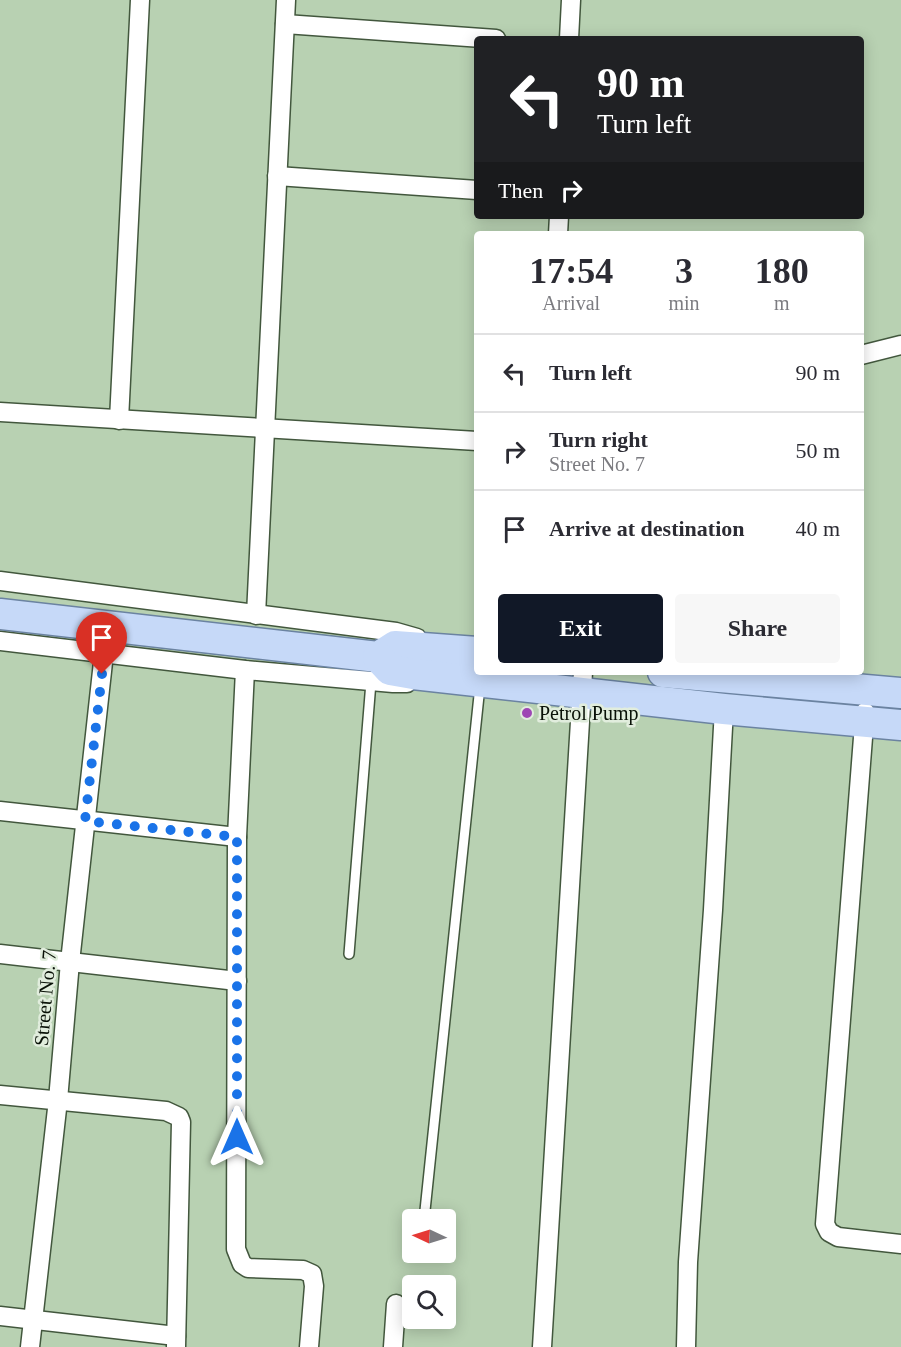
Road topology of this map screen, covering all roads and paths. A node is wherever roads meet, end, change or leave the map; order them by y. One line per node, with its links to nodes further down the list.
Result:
1 (140, 0): 12 (street)
2 (286, 0): 4 (street)
3 (571, 0): 5 (street)
4 (285, 24): 6 (street); 7 (street)
5 (569, 36)
6 (474, 37)
7 (277, 176): 8 (street); 13 (street)
8 (474, 190)
9 (901, 345): 10 (street)
10 (864, 355)
11 (0, 412): 12 (street)
12 (119, 420): 13 (street)
13 (266, 429): 14 (street); 17 (street)
14 (474, 441)
15 (0, 581): 17 (street)
16 (0, 614): 21 (main road)
17 (256, 615): 20 (street)
18 (0, 641): 19 (street)
19 (104, 653): 23 (street); 35 (street, Street No. 7)
20 (436, 662): 21 (main road); 22 (main road)
21 (369, 664): 23 (street); 38 (lane)
22 (474, 667)
23 (245, 670): 36 (street)
24 (479, 675): 43 (lane)
25 (528, 675): 28 (main road)
26 (731, 675): 27 (main road)
27 (776, 677): 29 (main road)
28 (582, 683): 31 (main road); 52 (street)
29 (867, 690): 30 (main road); 32 (street)
30 (901, 693)
31 (724, 710): 32 (main road); 53 (street)
32 (865, 721): 33 (main road); 44 (street)
33 (901, 725)
34 (0, 811): 35 (street)
35 (85, 821): 36 (street); 39 (street, Street No. 7)
36 (237, 837): 40 (street)
37 (0, 954): 39 (street)
38 (349, 954)
39 (70, 962): 40 (street); 42 (street, Street No. 7)
40 (237, 981): 50 (street)
41 (0, 1095): 42 (street)
42 (58, 1100): 47 (street, Street No. 7); 48 (street)
43 (425, 1209)
44 (901, 1244)
45 (396, 1304): 51 (street)
46 (0, 1316): 47 (street)
47 (32, 1319): 48 (street); 49 (street, Street No. 7)
48 (176, 1341)
49 (30, 1347)
50 (309, 1347)
51 (393, 1347)
52 (542, 1347)
53 (687, 1347)

